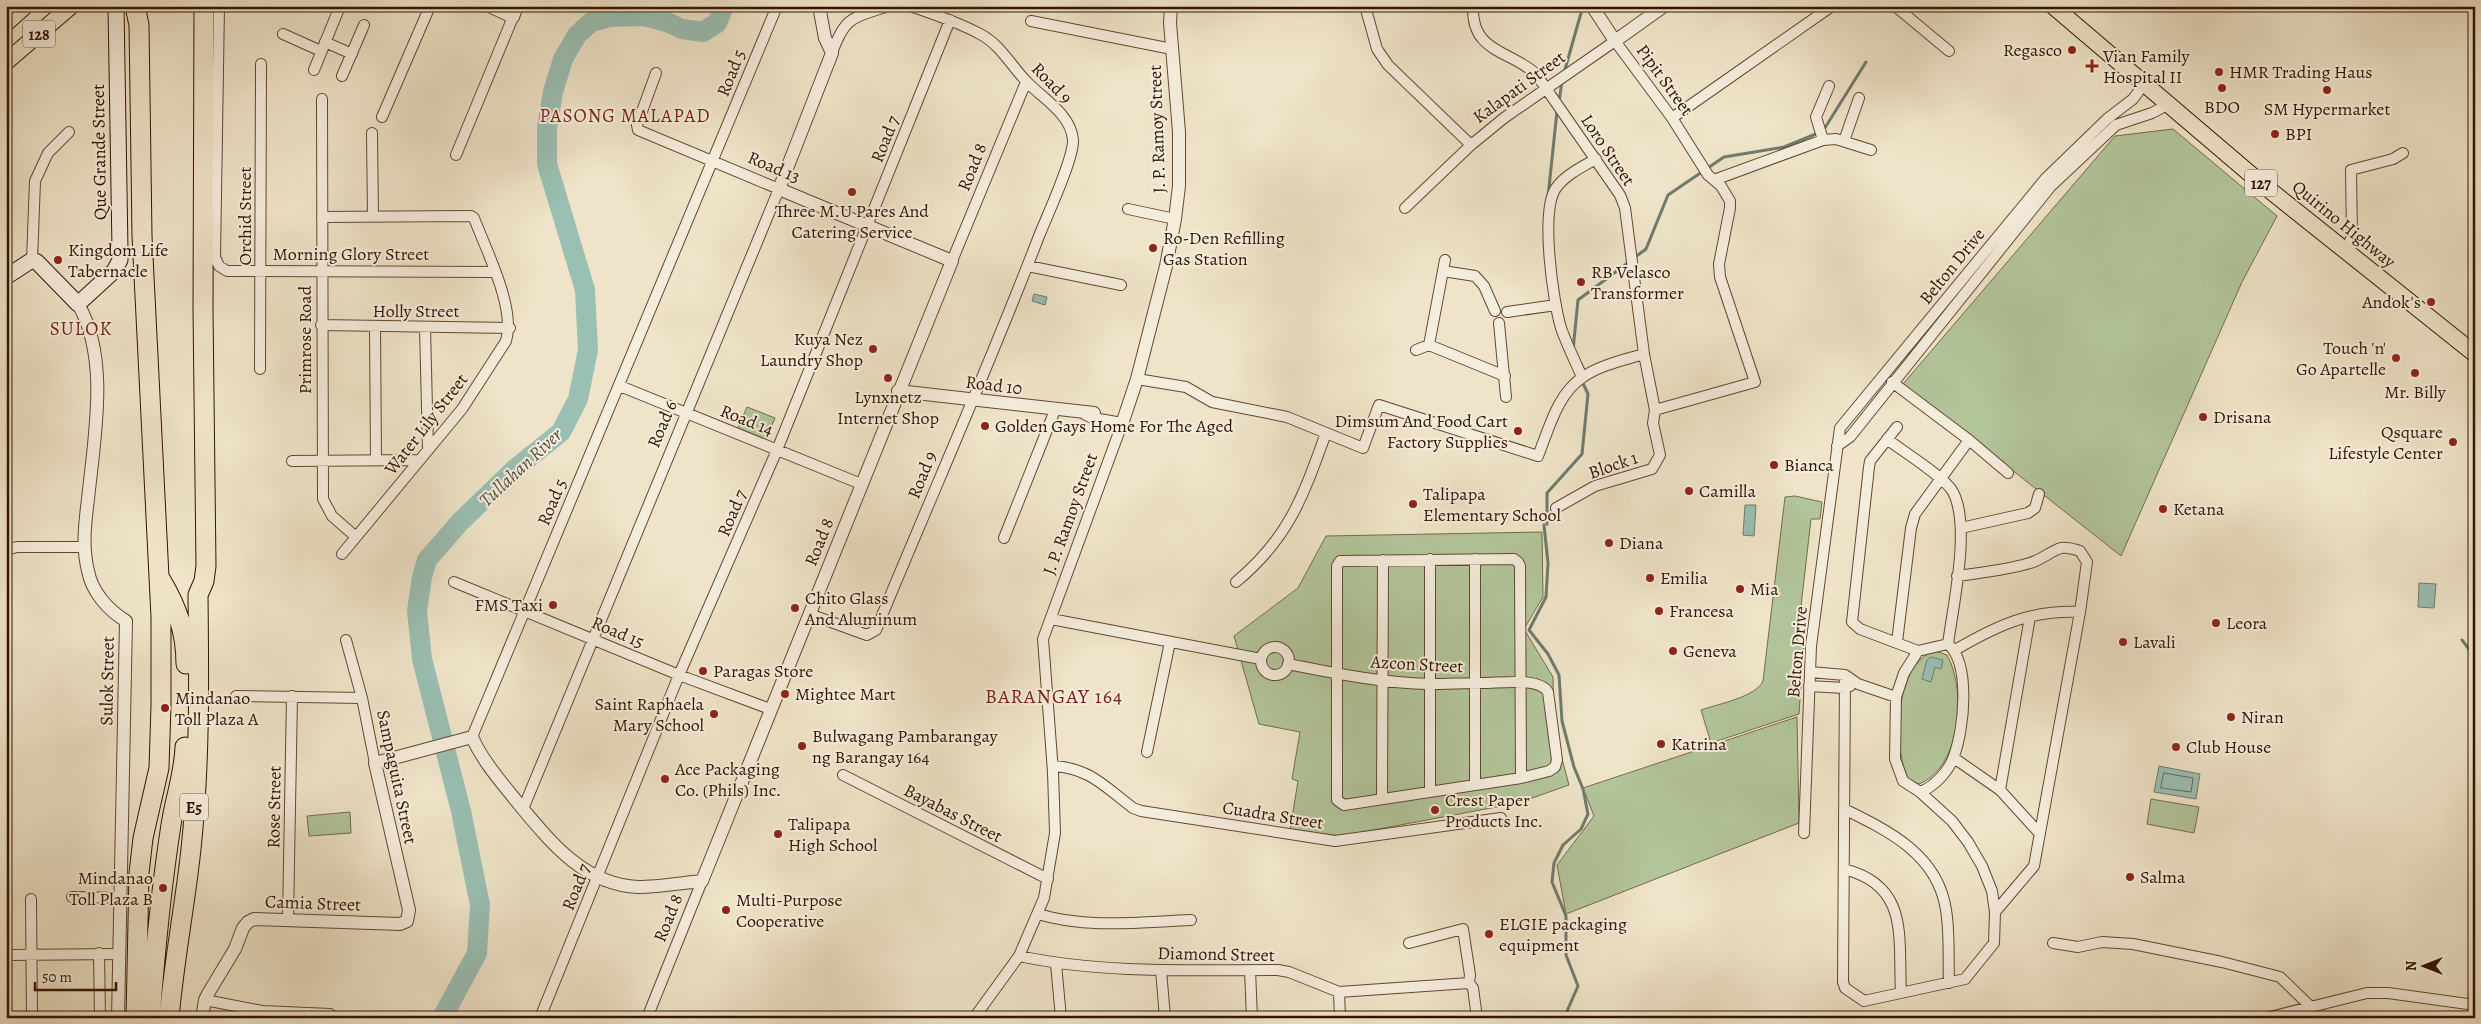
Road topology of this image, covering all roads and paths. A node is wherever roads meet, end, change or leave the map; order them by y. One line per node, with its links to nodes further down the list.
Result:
1 (25, 6): 25 (main road, 128)
2 (71, 6): 34 (main road, 128)
3 (116, 6): 80 (main road, Que Grande Street)
4 (135, 6): 132 (highway)
5 (204, 6): 216 (highway, E5)
6 (219, 6): 75 (street, Morning Glory Street)
7 (340, 6): 29 (street)
8 (430, 6): 47 (street)
9 (489, 6): 22 (street)
10 (778, 6): 60 (street, Road 5)
11 (819, 6): 32 (street)
12 (888, 6): 32 (street)
13 (910, 6): 23 (street, Road 9)
14 (1365, 6): 55 (street)
15 (1473, 6): 42 (street, Loro Street)
16 (1592, 6): 28 (street, Pipit Street)
17 (1664, 6): 28 (street, Kalapati Street)
18 (1832, 6): 48 (street)
19 (1895, 6): 31 (street)
20 (2053, 6): 40 (main road, Quirino Highway / 127)
21 (1170, 7): 30 (street, J. P. Ramoy Street)
22 (515, 12): 58 (street)
23 (950, 20): 39 (street, Road 9); 70 (street, Road 7)
24 (1031, 21): 30 (street)
25 (6, 23)
26 (364, 25): 33 (street)
27 (283, 34): 29 (street)
28 (1614, 41): 42 (street, Kalapati Street); 48 (street, Pipit Street)
29 (323, 47): 33 (street); 36 (street)
30 (1172, 50): 69 (street, J. P. Ramoy Street)
31 (1949, 51)
32 (832, 53): 62 (street, Road 6)
33 (352, 54): 38 (street)
34 (6, 62)
35 (261, 64): 75 (street, Orchid Street)
36 (314, 70)
37 (656, 73): 60 (street, Road 13)
38 (342, 76)
39 (1026, 82): 73 (street, Road 8); 74 (street, Road 9)
40 (2144, 84): 45 (street, Belton Drive); 46 (main road, Quirino Highway / 127)
41 (1828, 86): 53 (street)
42 (1546, 88): 55 (street, Kalapati Street); 59 (street, Loro Street)
43 (1859, 98): 54 (street)
44 (322, 100): 67 (street, Primrose Road)
45 (2126, 105): 49 (street); 50 (street, Belton Drive)
46 (2167, 105): 49 (street, Belton Drive); 71 (main road, Quirino Highway / 127)
47 (382, 117)
48 (1672, 118): 61 (street, Pipit Street)
49 (2136, 118): 50 (street, Belton Drive)
50 (2113, 121): 63 (street, Belton Drive); 66 (street, Belton Drive)
51 (69, 132): 72 (street)
52 (372, 133): 68 (street)
53 (1823, 140): 54 (street); 61 (street)
54 (1844, 141): 56 (street)
55 (1472, 145): 64 (street, Kalapati Street)
56 (1871, 150)
57 (2404, 152): 71 (street)
58 (456, 155)
59 (1596, 159): 81 (street); 91 (street, Loro Street)
60 (714, 162): 62 (street, Road 13); 98 (street, Road 5)
61 (1711, 178): 103 (street, Pipit Street)
62 (779, 189): 70 (street, Road 13); 104 (street, Road 6)
63 (2025, 202): 66 (street); 110 (street, Belton Drive)
64 (1405, 208)
65 (1128, 209): 69 (street)
66 (2033, 210): 97 (street, Belton Drive)
67 (322, 217): 68 (street); 76 (street, Primrose Road)
68 (373, 217): 77 (street)
69 (1175, 219): 96 (street, J. P. Ramoy Street)
70 (868, 226): 73 (street, Road 13); 112 (street, Road 7)
71 (2346, 251): 92 (main road, Quirino Highway / 127)
72 (32, 260): 78 (main road); 80 (main road)
73 (952, 261): 99 (street, Road 8)
74 (1028, 266): 79 (street); 101 (street, Road 9)
75 (261, 271): 76 (street, Morning Glory Street); 93 (street, Orchid Street)
76 (322, 272): 77 (street, Morning Glory Street); 85 (street, Primrose Road)
77 (495, 272): 88 (street)
78 (6, 277)
79 (1121, 285)
80 (78, 304): 125 (street, Sulok Street)
81 (1556, 307): 83 (street); 95 (street)
82 (1495, 311): 83 (street); 84 (street); 89 (street)
83 (1507, 314): 84 (street)
84 (1499, 323): 94 (street)
85 (321, 325): 86 (street, Holly Street); 114 (street, Primrose Road)
86 (375, 327): 87 (street, Holly Street); 115 (street)
87 (425, 327): 88 (street, Holly Street); 111 (street)
88 (510, 328): 111 (street, Water Lily Street)
89 (1429, 345): 90 (street); 94 (street)
90 (1416, 350)
91 (1644, 354): 95 (street); 103 (street, Loro Street)
92 (2475, 354)
93 (260, 369)
94 (1504, 376): 100 (street)
95 (1582, 377): 107 (street)
96 (1137, 379): 105 (street, J. P. Ramoy Street); 107 (street)
97 (1892, 382): 109 (street); 110 (street, Belton Drive)
98 (620, 386): 104 (street, Road 14); 135 (street, Road 5)
99 (898, 391): 101 (street, Road 10); 119 (street, Road 8)
100 (1506, 397)
101 (971, 400): 102 (street, Road 10); 137 (street, Road 9)
102 (1055, 410): 105 (street, Road 10); 124 (street)
103 (1655, 410): 121 (street, Block 1)
104 (685, 412): 112 (street, Road 14); 140 (street, Road 6)
105 (1123, 420): 139 (street, J. P. Ramoy Street)
106 (1897, 428): 108 (street)
107 (1326, 433): 134 (street)
108 (1887, 439): 118 (street); 143 (street)
109 (1970, 440): 117 (street); 118 (street)
110 (1837, 446): 148 (street, Belton Drive)
111 (428, 450): 116 (street, Water Lily Street)
112 (777, 450): 119 (street, Road 14); 151 (street, Road 7)
113 (292, 460): 114 (street)
114 (321, 460): 115 (street); 123 (street, Primrose Road)
115 (376, 460): 116 (street)
116 (420, 460): 123 (street, Water Lily Street)
117 (2008, 472)
118 (1940, 479): 122 (street); 143 (street)
119 (861, 484): 137 (street, Road 8)
120 (2039, 494): 122 (street)
121 (1556, 508)
122 (1961, 528): 131 (street)
123 (356, 537): 127 (street, Water Lily Street)
124 (1004, 538)
125 (84, 547): 126 (street); 186 (street, Sulok Street)
126 (6, 550)
127 (342, 554)
128 (1430, 559): 129 (street); 130 (street); 155 (street)
129 (1475, 559): 153 (street); 154 (street)
130 (1384, 560): 149 (street); 152 (street)
131 (1957, 576): 136 (street); 144 (street)
132 (159, 577): 214 (highway, E5); 215 (highway, E5)
133 (454, 582): 135 (street, Road 15)
134 (1236, 582)
135 (525, 612): 140 (street, Road 15); 164 (street, Road 5)
136 (2080, 612): 138 (street); 180 (street)
137 (809, 614): 163 (street, Road 8)
138 (2030, 617): 144 (street); 172 (street)
139 (1051, 619): 142 (street); 168 (street, J. P. Ramoy Street)
140 (592, 639): 151 (street, Road 15); 176 (street, Road 6)
141 (346, 640): 162 (street, Sampaguita Street)
142 (1170, 642): 146 (street); 165 (street)
143 (1897, 642): 145 (street)
144 (1951, 647): 145 (street); 166 (street)
145 (1918, 651): 161 (street)
146 (1261, 659): 147 (street); 147 (street)
147 (1288, 664): 149 (street, Azcon Street)
148 (1810, 672): 150 (street); 157 (street, Belton Drive)
149 (1337, 673): 152 (street, Azcon Street); 175 (street)
150 (1845, 675): 156 (street); 158 (street)
151 (680, 676): 163 (street, Road 15); 182 (street, Road 7)
152 (1382, 680): 155 (street, Azcon Street); 175 (street)
153 (1521, 682): 154 (street, Azcon Street); 170 (street); 170 (street, Azcon Street)
154 (1475, 683): 155 (street, Azcon Street); 171 (street)
155 (1428, 684): 173 (street)
156 (1858, 684): 158 (street); 161 (street)
157 (1809, 686): 158 (street); 179 (street, Belton Drive)
158 (1844, 688): 177 (street)
159 (236, 696): 160 (street)
160 (292, 696): 162 (street); 190 (street, Rose Street)
161 (1896, 697): 174 (street)
162 (362, 698): 167 (street, Sampaguita Street)
163 (770, 709): 184 (street, Road 8)
164 (472, 737): 167 (street); 176 (street)
165 (1147, 752)
166 (1954, 758): 172 (street); 174 (street)
167 (375, 763): 192 (street, Sampaguita Street)
168 (1053, 766): 178 (street, Cuadra Street); 183 (street, J. P. Ramoy Street)
169 (843, 775): 183 (street, Bayabas Street)
170 (1521, 778): 171 (street)
171 (1475, 784): 173 (street)
172 (2000, 790): 180 (street)
173 (1430, 791): 175 (street)
174 (1920, 792): 188 (street)
175 (1382, 799)
176 (523, 809): 182 (street)
177 (1844, 809): 181 (street); 204 (street)
178 (1500, 818)
179 (1804, 833)
180 (2040, 834): 188 (street)
181 (1844, 869): 206 (street); 206 (street)
182 (598, 878): 184 (street); 218 (street, Road 7)
183 (1048, 879): 189 (street, J. P. Ramoy Street)
184 (702, 881): 219 (street, Road 8)
185 (72, 897): 186 (street)
186 (121, 898): 198 (street, Sulok Street)
187 (32, 899): 197 (street)
188 (1995, 912): 204 (street)
189 (1038, 914): 191 (street); 199 (street, J. P. Ramoy Street)
190 (288, 919): 192 (street, Camia Street); 207 (street, Camia Street)
191 (1191, 920)
192 (407, 921)
193 (1409, 943): 203 (street)
194 (2053, 943): 209 (street)
195 (99, 953): 197 (street); 198 (street); 212 (street)
196 (6, 954): 197 (street)
197 (32, 954): 211 (street)
198 (120, 954): 213 (street, Sulok Street)
199 (1019, 956): 200 (street, Diamond Street); 220 (street, J. P. Ramoy Street)
200 (1056, 964): 201 (street, Diamond Street); 221 (street)
201 (1161, 970): 202 (street, Diamond Street); 222 (street)
202 (1250, 970): 205 (street, Diamond Street); 223 (street)
203 (1469, 983): 205 (street, Diamond Street); 225 (street)
204 (1949, 983): 206 (street)
205 (1339, 992): 224 (street)
206 (1901, 992)
207 (205, 1000): 210 (street); 217 (street)
208 (2475, 1005): 209 (street)
209 (2310, 1006): 226 (street)
210 (330, 1014)
211 (32, 1018)
212 (100, 1018)
213 (118, 1018)
214 (136, 1018)
215 (150, 1018)
216 (169, 1018)
217 (202, 1018)
218 (540, 1018)
219 (647, 1018)
220 (974, 1018)
221 (1061, 1018)
222 (1165, 1018)
223 (1252, 1018)
224 (1340, 1018)
225 (1477, 1018)
226 (2266, 1018)

